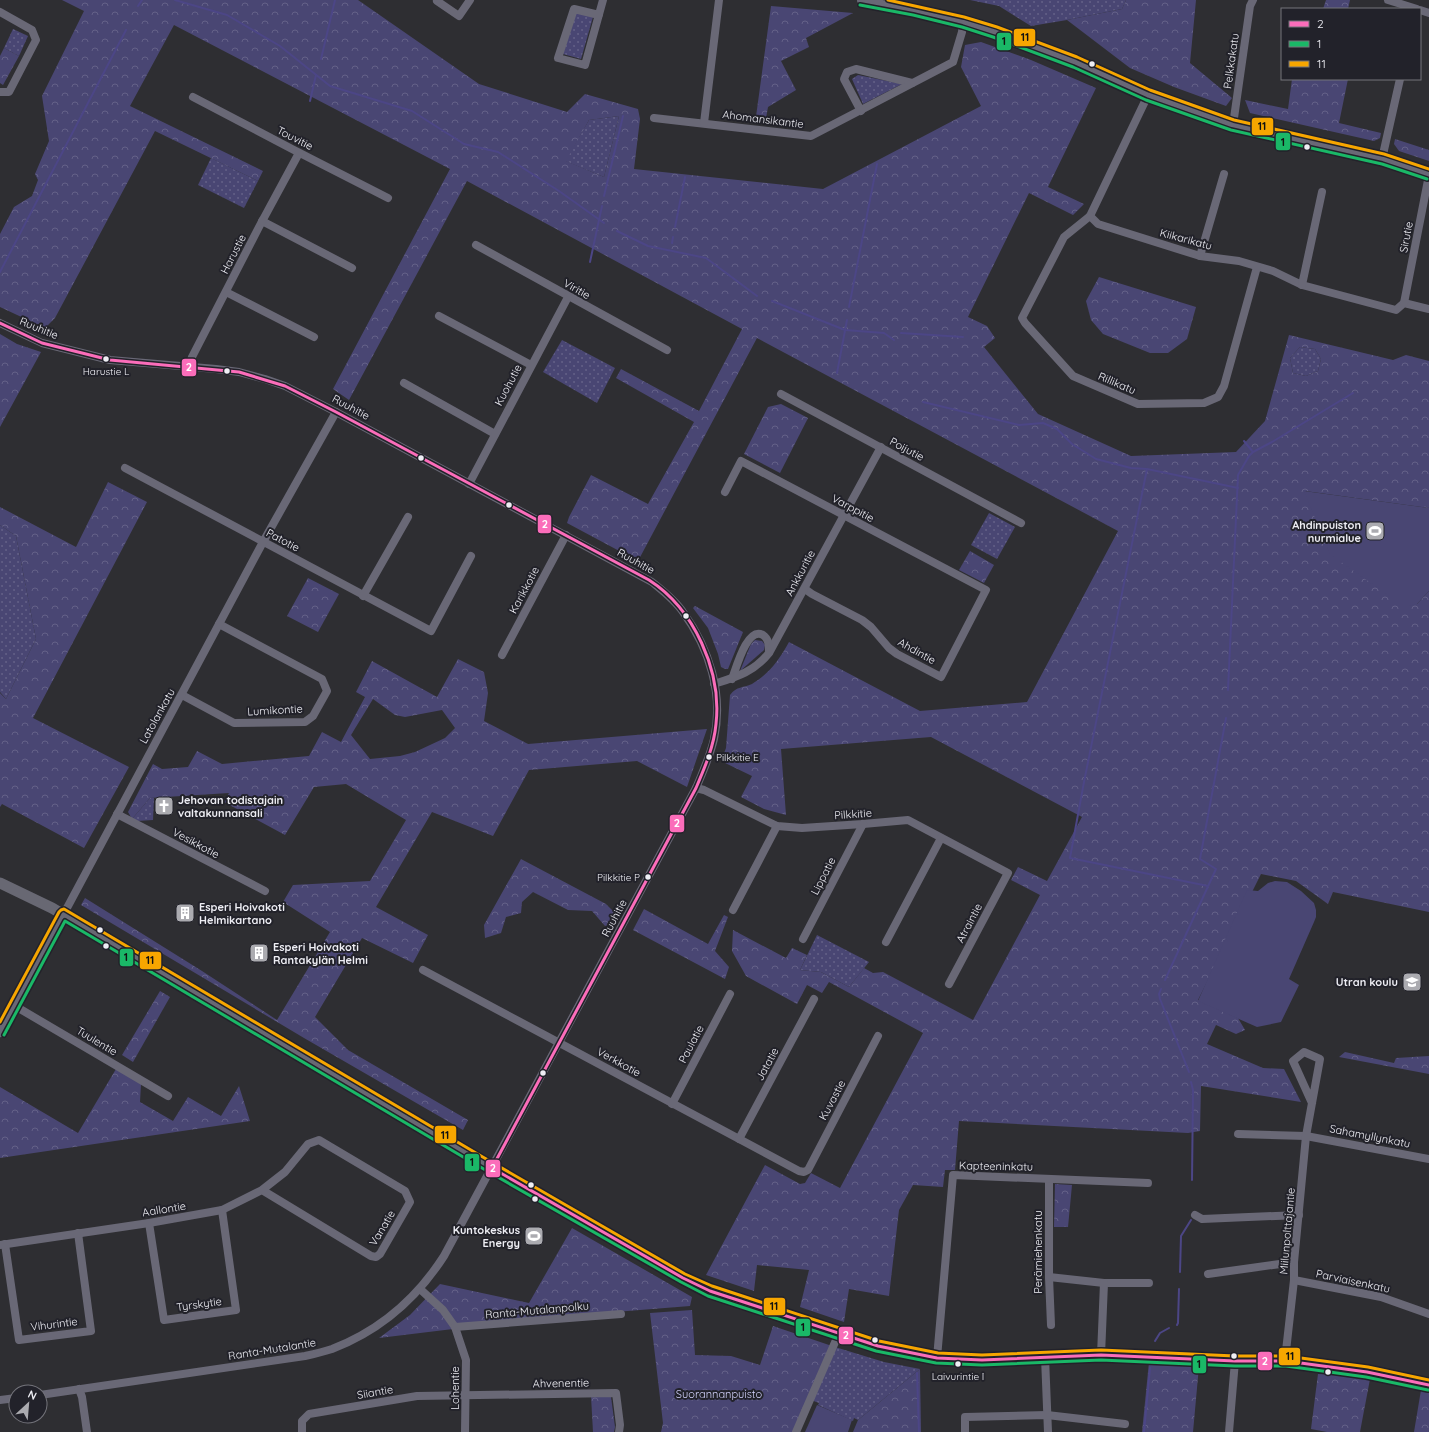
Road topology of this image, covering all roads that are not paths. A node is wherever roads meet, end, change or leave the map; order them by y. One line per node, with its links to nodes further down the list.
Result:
1 (437, 0): 2 (street)
2 (470, 0)
3 (602, 0): 10 (street)
4 (719, 0): 19 (street)
5 (861, 0): 11 (street)
6 (1253, 0): 20 (street, Pelkkakatu)
7 (1388, 0): 8 (street)
8 (1414, 8)
9 (0, 12): 14 (street)
10 (599, 15): 10 (street)
11 (963, 22): 13 (street, Ahomansikantie); 15 (street)
12 (1400, 80): 22 (street)
13 (912, 83): 17 (street, Ahomansikantie); 17 (street)
14 (0, 92)
15 (1148, 95): 20 (street); 27 (street)
16 (193, 97): 21 (street, Touvitie)
17 (861, 110): 19 (street, Ahomansikantie)
18 (654, 118): 19 (street, Ahomansikantie)
19 (704, 123)
20 (1233, 125): 22 (street)
21 (299, 153): 26 (street, Touvitie); 28 (street, Harustie)
22 (1383, 159): 24 (street)
23 (1224, 174): 30 (street)
24 (1429, 175): 36 (street, Sirutie)
25 (1322, 192): 33 (street)
26 (388, 198)
27 (1090, 216): 30 (street, Kiikarikatu); 31 (street, Rillikatu)
28 (262, 221): 32 (street); 34 (street, Harustie)
29 (476, 245): 35 (street, Viritie)
30 (1200, 256): 31 (street, Kiikarikatu)
31 (1257, 267): 33 (street, Kiikarikatu)
32 (352, 268)
33 (1302, 286): 36 (street, Kiikarikatu)
34 (226, 292): 40 (street); 43 (street, Harustie)
35 (568, 297): 41 (street, Viritie); 42 (street, Kuohutie)
36 (1404, 303): 37 (street, Kiikarikatu)
37 (1429, 309)
38 (439, 316): 42 (street)
39 (0, 323): 43 (street, Ruuhitie)
40 (314, 337)
41 (667, 350)
42 (531, 365): 47 (street, Kuohutie)
43 (189, 367): 46 (street, Ruuhitie)
44 (404, 383): 47 (street)
45 (781, 394): 48 (street, Poijutie)
46 (336, 412): 50 (street, Ruuhitie); 56 (street, Latolankatu)
47 (495, 434): 50 (street, Kuohutie)
48 (881, 447): 52 (street, Ankkuritie); 54 (street, Poijutie)
49 (125, 468): 56 (street, Patotie)
50 (469, 484): 55 (street, Ruuhitie)
51 (725, 492): 52 (street, Varppitie)
52 (844, 515): 58 (street, Ankkuritie); 59 (street, Varppitie)
53 (408, 517): 60 (street)
54 (1021, 523)
55 (566, 535): 63 (street, Karikkotie); 65 (street, Ruuhitie)
56 (263, 542): 60 (street, Patotie); 61 (street, Latolankatu)
57 (471, 556): 60 (street, Patotie)
58 (805, 589): 59 (street, Ahdintie); 62 (street, Ankkuritie)
59 (986, 590)
60 (363, 596)
61 (219, 624): 66 (street, Latolankatu); 66 (street, Lumikontie)
62 (769, 653): 64 (street, Ankkuritie); 64 (street)
63 (502, 655)
64 (732, 679): 65 (street, Ankkuritie)
65 (714, 684): 67 (street, Ruuhitie)
66 (182, 695): 68 (street, Latolankatu)
67 (696, 788): 70 (street, Pilkkitie); 86 (street, Ruuhitie)
68 (117, 814): 74 (street, Vesikkotie); 76 (street, Latolankatu)
69 (863, 824): 70 (street, Pilkkitie); 71 (street, Pilkkitie); 77 (street, Lippatie)
70 (777, 826): 75 (street)
71 (941, 838): 72 (street, Pilkkitie); 78 (street)
72 (1008, 873): 80 (street, Atraintie)
73 (0, 883): 76 (main road)
74 (265, 891)
75 (733, 910)
76 (63, 914): 83 (street, Latolankatu); 95 (main road)
77 (803, 939)
78 (886, 942)
79 (423, 970): 86 (street, Verkkotie)
80 (949, 984)
81 (730, 994): 89 (street, Paulatie)
82 (814, 999): 92 (street, Jatatie)
83 (15, 1006): 84 (street, Latolankatu); 87 (street, Tuulentie)
84 (0, 1033)
85 (878, 1036): 96 (street, Kuvastie)
86 (560, 1042): 89 (street, Verkkotie); 95 (street, Ruuhitie)
87 (168, 1096)
88 (1312, 1103): 88 (street, Miilunpolttajantie); 91 (street, Miilunpolttajantie)
89 (672, 1104): 92 (street, Verkkotie)
90 (1238, 1134): 91 (street, Sahamyllynkatu)
91 (1306, 1136): 94 (street, Sahamyllynkatu); 102 (street, Miilunpolttajantie)
92 (739, 1139): 96 (street, Verkkotie)
93 (308, 1144): 99 (street, Aallontie); 99 (street, Vanatie)
94 (1429, 1159)
95 (492, 1168): 112 (street, Ranta-Mutalantie); 117 (main road)
96 (804, 1172)
97 (1049, 1179): 98 (street, Kapteeninkatu); 108 (street, Perämiehenkatu); 120 (street, Kapteeninkatu)
98 (1148, 1183)
99 (262, 1190): 100 (street, Aallontie)
100 (222, 1210): 103 (street, Aallontie); 103 (street, Tyrskytie)
101 (1195, 1215): 102 (street)
102 (1299, 1215): 106 (street, Miilunpolttajantie)
103 (149, 1223): 104 (street, Aallontie)
104 (78, 1233): 105 (street, Aallontie); 105 (street, Vihurintie)
105 (3, 1244)
106 (1294, 1262): 107 (street); 109 (street, Miilunpolttajantie)
107 (1208, 1274)
108 (1049, 1277): 111 (street); 115 (street, Perämiehenkatu)
109 (1294, 1280): 114 (street, Parviaisenkatu); 122 (street, Miilunpolttajantie)
110 (1149, 1282): 111 (street)
111 (1104, 1283): 118 (street)
112 (420, 1289): 116 (street, Lohentie); 124 (street, Ranta-Mutalantie)
113 (621, 1314): 116 (street, Ranta-Mutalanpolku)
114 (1429, 1314)
115 (1051, 1325)
116 (455, 1327): 126 (street, Lohentie)
117 (840, 1333): 120 (main road); 133 (street)
118 (1101, 1355): 119 (main road); 121 (main road)
119 (1045, 1357): 120 (main road); 127 (street)
120 (937, 1358)
121 (1235, 1361): 122 (main road); 136 (street)
122 (1286, 1361): 123 (main road)
123 (1429, 1385)
124 (79, 1389): 125 (street, Ranta-Mutalantie); 129 (street)
125 (48, 1394)
126 (466, 1395): 130 (street, Siiantie); 131 (street, Lohentie); 132 (street, Ahvenentie)
127 (1047, 1415): 128 (street); 134 (street); 135 (street)
128 (1125, 1424)
129 (87, 1432)
130 (302, 1432)
131 (466, 1432)
132 (619, 1432)
133 (796, 1432)
134 (965, 1432)
135 (1048, 1432)
136 (1229, 1432)

